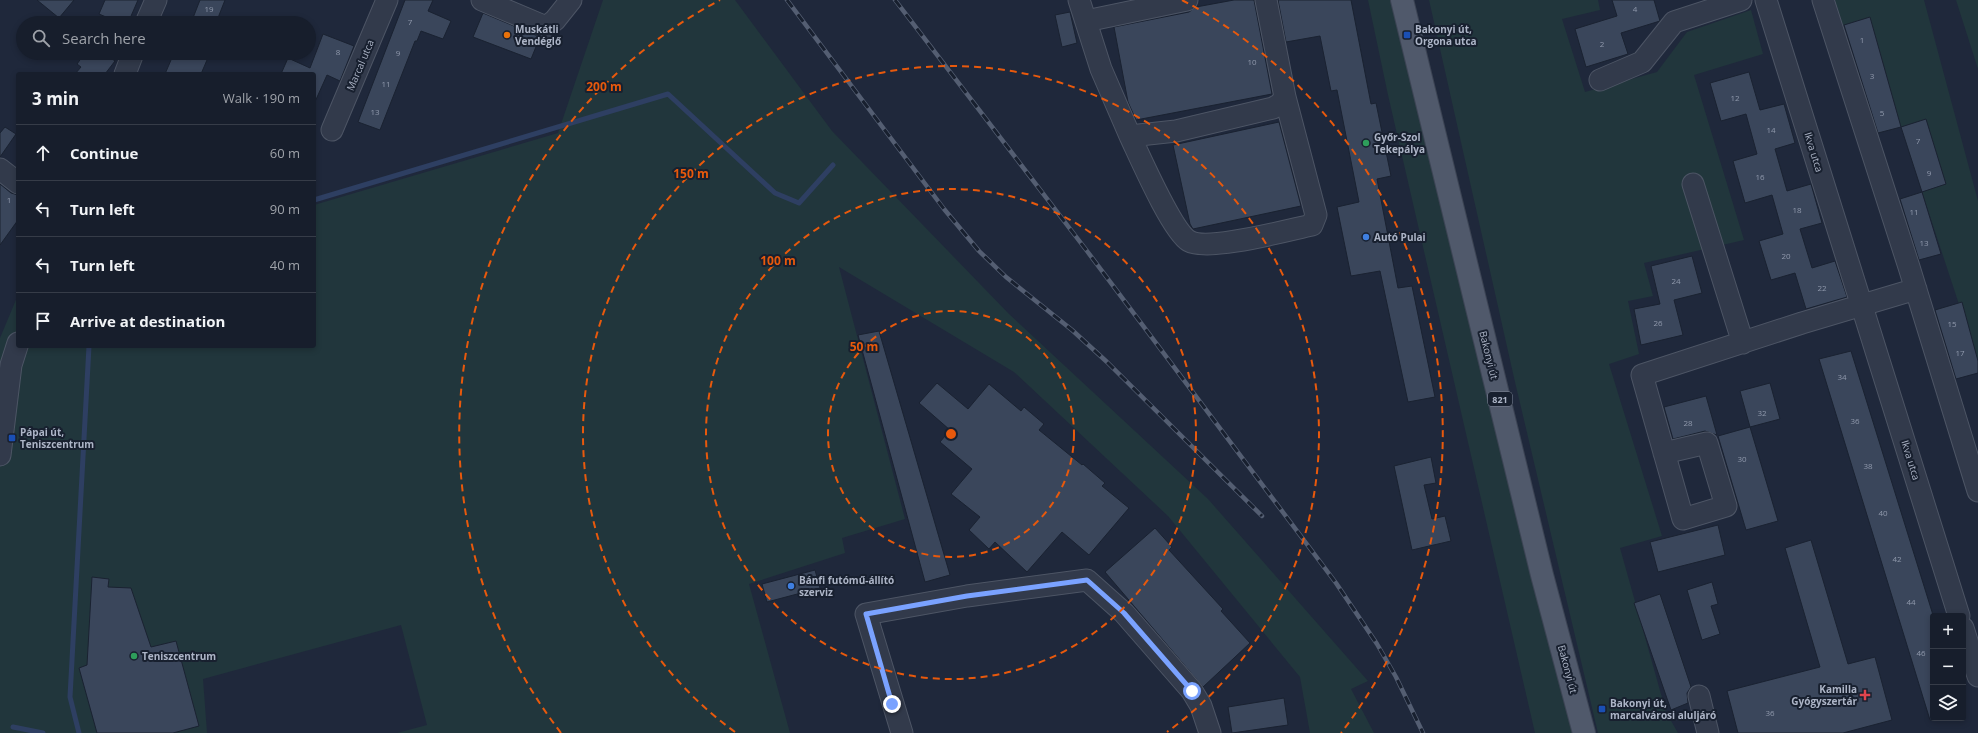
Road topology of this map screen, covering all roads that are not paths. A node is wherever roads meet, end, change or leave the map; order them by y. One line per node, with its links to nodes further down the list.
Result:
1 (156, 0): 12 (street)
2 (387, 0): 18 (street, Marcal utca)
3 (482, 0): 4 (street)
4 (571, 0)
5 (1080, 0): 13 (street)
6 (1187, 0): 13 (street)
7 (1266, 0): 17 (street)
8 (1402, 0): 36 (main road, Bakonyi út / 821)
9 (1741, 0): 16 (street)
10 (1766, 0): 24 (street, Ikva utca)
11 (1823, 0): 23 (street)
12 (149, 16)
13 (1086, 21): 19 (street)
14 (131, 60): 15 (street)
15 (125, 72)
16 (1600, 80)
17 (1285, 97): 19 (street); 19 (street)
18 (332, 130)
19 (1130, 136)
20 (0, 169): 21 (street)
21 (16, 181)
22 (1693, 184): 25 (street)
23 (1916, 288): 24 (street); 29 (street)
24 (1862, 305): 25 (street); 30 (street, Ikva utca)
25 (1743, 343): 27 (street)
26 (16, 348): 28 (street)
27 (1664, 454)
28 (0, 455)
29 (1978, 491)
30 (1958, 613)
31 (1966, 638): 32 (street)
32 (1978, 676)
33 (1699, 696): 37 (street)
34 (902, 733): 35 (street)
35 (1210, 733)
36 (1584, 733)
37 (1708, 733)

